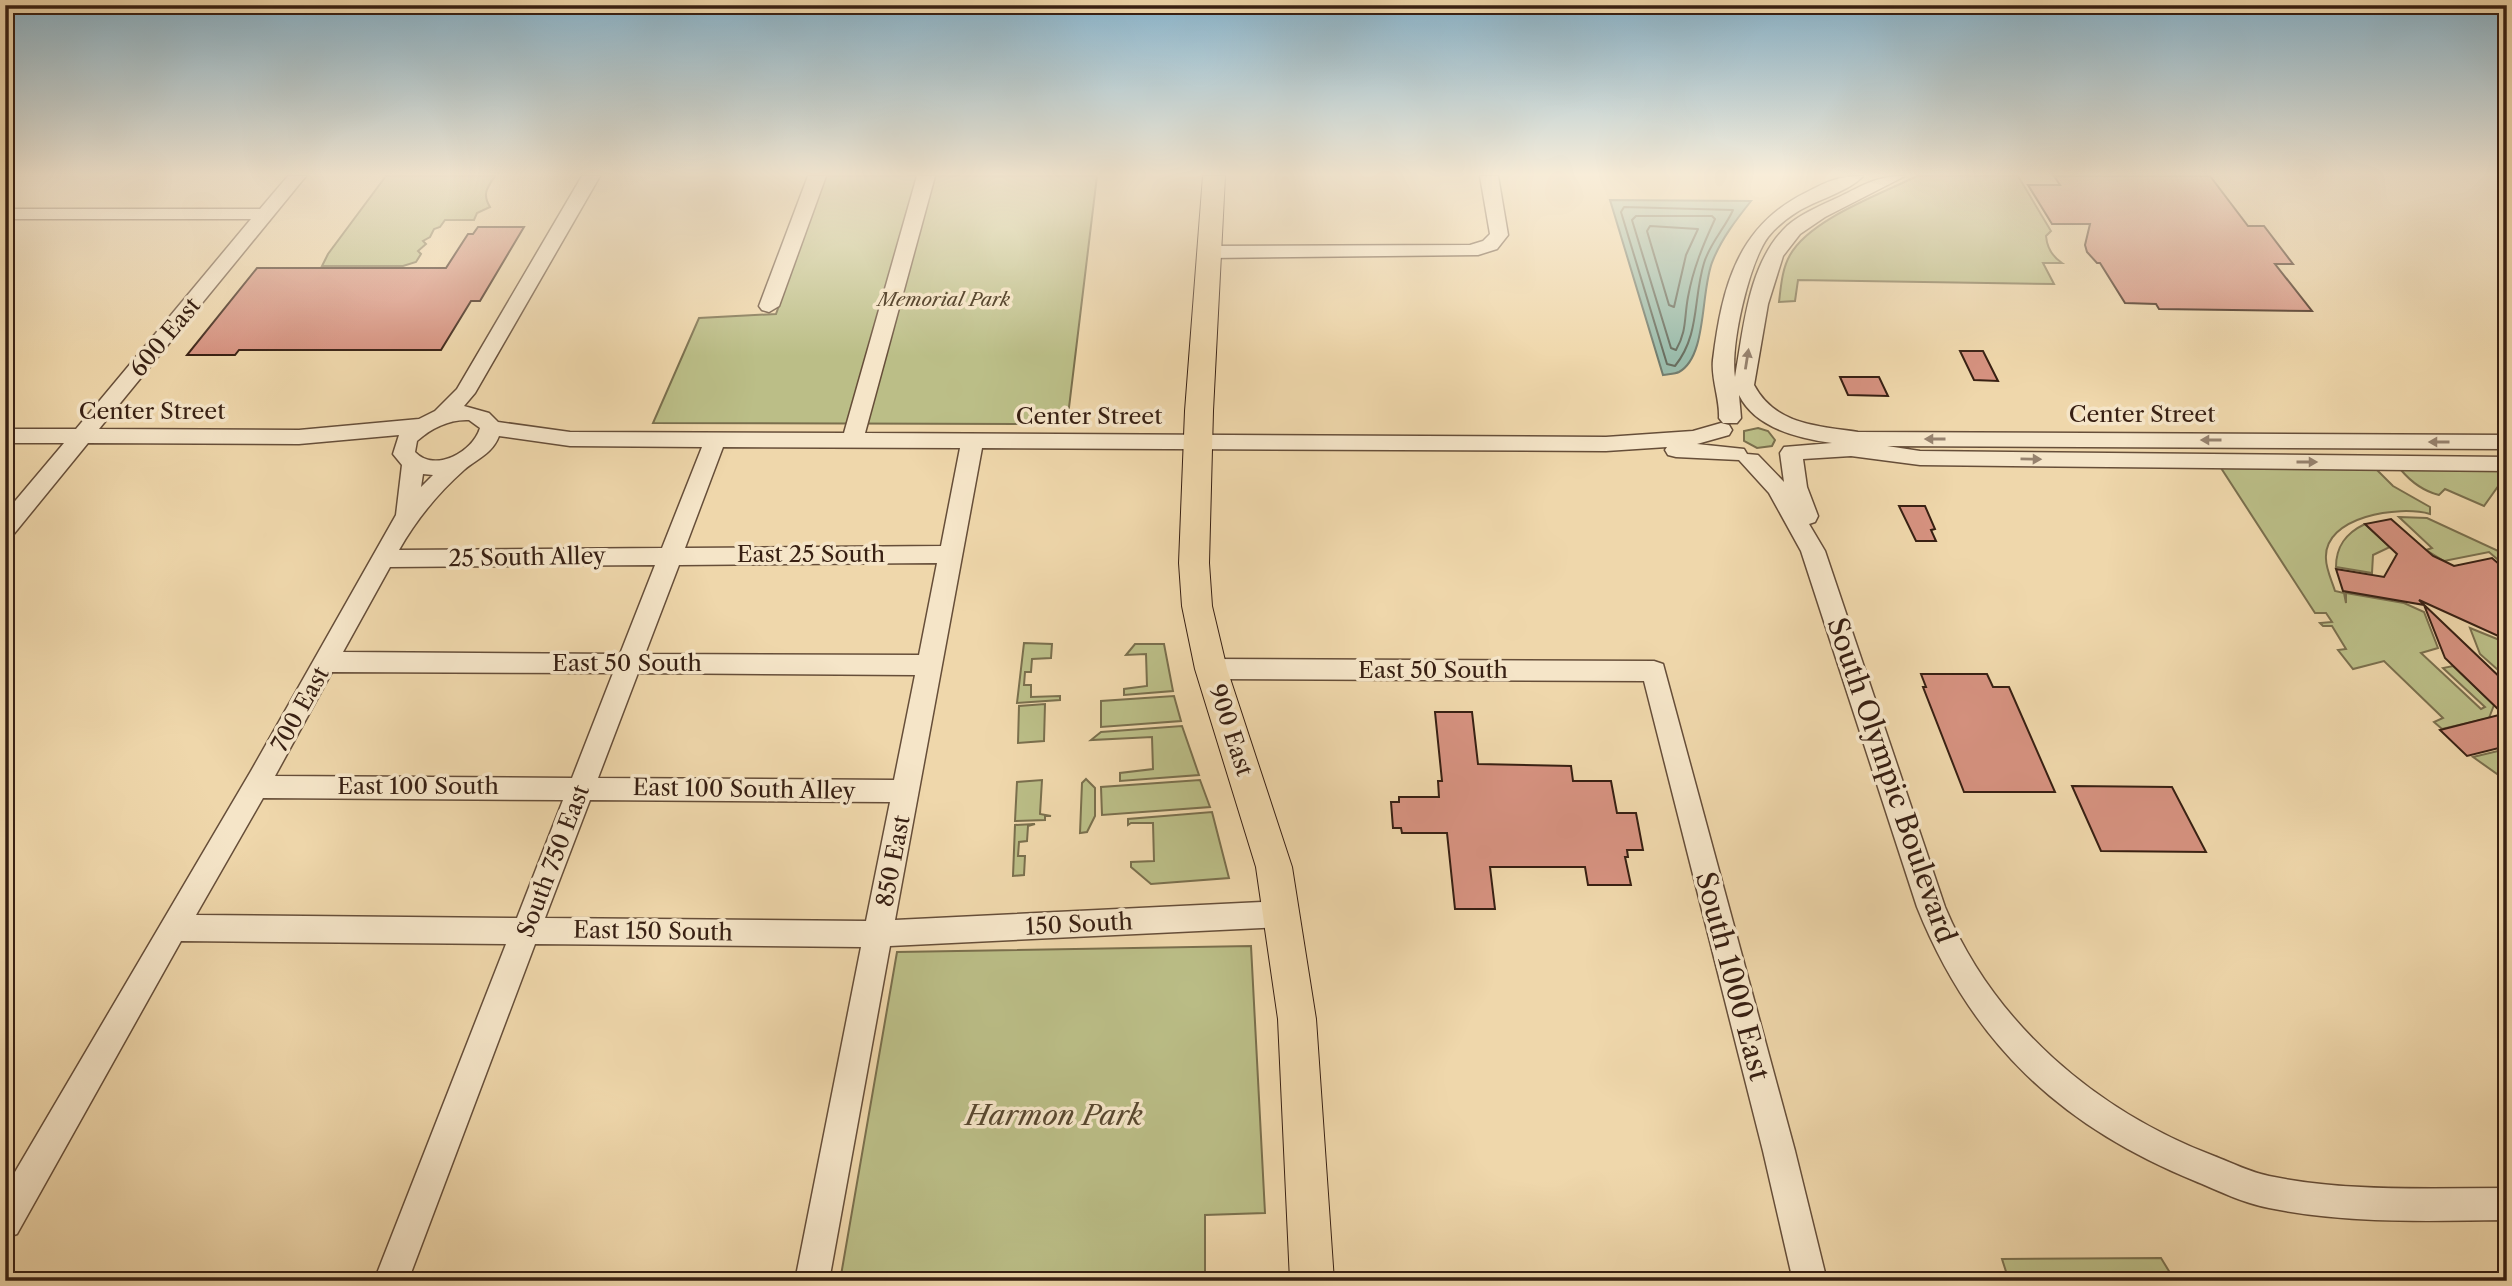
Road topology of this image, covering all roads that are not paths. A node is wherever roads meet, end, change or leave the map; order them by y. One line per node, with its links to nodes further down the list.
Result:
1 (248, 236): 17 (street, 600 East)
2 (558, 236): 11 (street)
3 (795, 236): 10 (street)
4 (909, 236): 23 (street)
5 (1210, 236): 9 (main road, 900 East)
6 (1498, 236): 9 (street)
7 (1760, 236): 15 (street)
8 (1789, 236): 12 (street, one-way to 8)
9 (1209, 252): 27 (main road, 900 East)
10 (769, 306)
11 (480, 371): 13 (street); 14 (street)
12 (1774, 420): 15 (street); 20 (street, Center Street, one-way to 12); 29 (street)
13 (431, 421): 14 (street, Center Street); 18 (street, Center Street); 30 (street)
14 (486, 423): 19 (street, Center Street); 32 (street, 700 East)
15 (1725, 424): 28 (street, Center Street); 31 (street)
16 (5, 436): 17 (street, Center Street)
17 (82, 437): 18 (street, Center Street); 38 (street, 600 East)
18 (299, 437): 30 (street, Center Street)
19 (570, 439): 21 (street, Center Street); 32 (street, Center Street)
20 (1969, 439): 22 (street, Center Street); 33 (street)
21 (715, 440): 23 (street, Center Street); 41 (street, South 750 East)
22 (2179, 440): 25 (street, Center Street, one-way to 22); 34 (street)
23 (852, 442): 24 (street, Center Street)
24 (972, 442): 27 (street, Center Street); 40 (street, 850 East)
25 (2392, 442): 26 (street, Center Street, one-way to 25); 35 (street)
26 (2507, 442)
27 (1197, 444): 28 (street, Center Street); 46 (main road, 900 East)
28 (1606, 444): 31 (street, Center Street)
29 (1791, 453): 31 (street); 33 (street, Center Street); 39 (street, South Olympic Boulevard)
30 (408, 457): 32 (street, Center Street); 37 (street, 700 East)
31 (1743, 457): 39 (street, South Olympic Boulevard)
32 (467, 458): 37 (street, 700 East)
33 (1978, 459): 34 (street, Center Street, one-way to 34)
34 (2192, 461): 35 (street, Center Street, one-way to 35)
35 (2408, 462): 36 (street, Center Street)
36 (2507, 464)
37 (407, 515): 42 (street, 700 East)
38 (5, 529)
39 (1813, 551): 55 (street, South Olympic Boulevard)
40 (951, 554): 41 (street, East 25 South); 45 (street, 850 East)
41 (670, 556): 42 (street, 25 South Alley); 44 (street, South 750 East)
42 (384, 558): 43 (street, 700 East)
43 (326, 662): 44 (street, East 50 South); 48 (street, 700 East)
44 (628, 663): 45 (street, East 50 South); 49 (street, South 750 East)
45 (928, 665): 50 (street, 850 East)
46 (1211, 669): 47 (street, East 50 South); 51 (main road, 900 East)
47 (1654, 671): 60 (street, South 1000 East)
48 (256, 787): 49 (street, East 100 South); 52 (street, 700 East)
49 (581, 787): 50 (street, East 100 South Alley); 53 (street, South 750 East)
50 (907, 791): 54 (street, 850 East)
51 (1280, 914): 54 (street, 150 South); 59 (main road, 900 East)
52 (174, 928): 53 (street, East 150 South); 56 (street)
53 (526, 930): 54 (street, East 150 South); 57 (street, South 750 East)
54 (879, 933): 58 (street, 850 East)
55 (2507, 1204)
56 (5, 1222)
57 (391, 1281)
58 (813, 1281)
59 (1312, 1281)
60 (1810, 1281)

